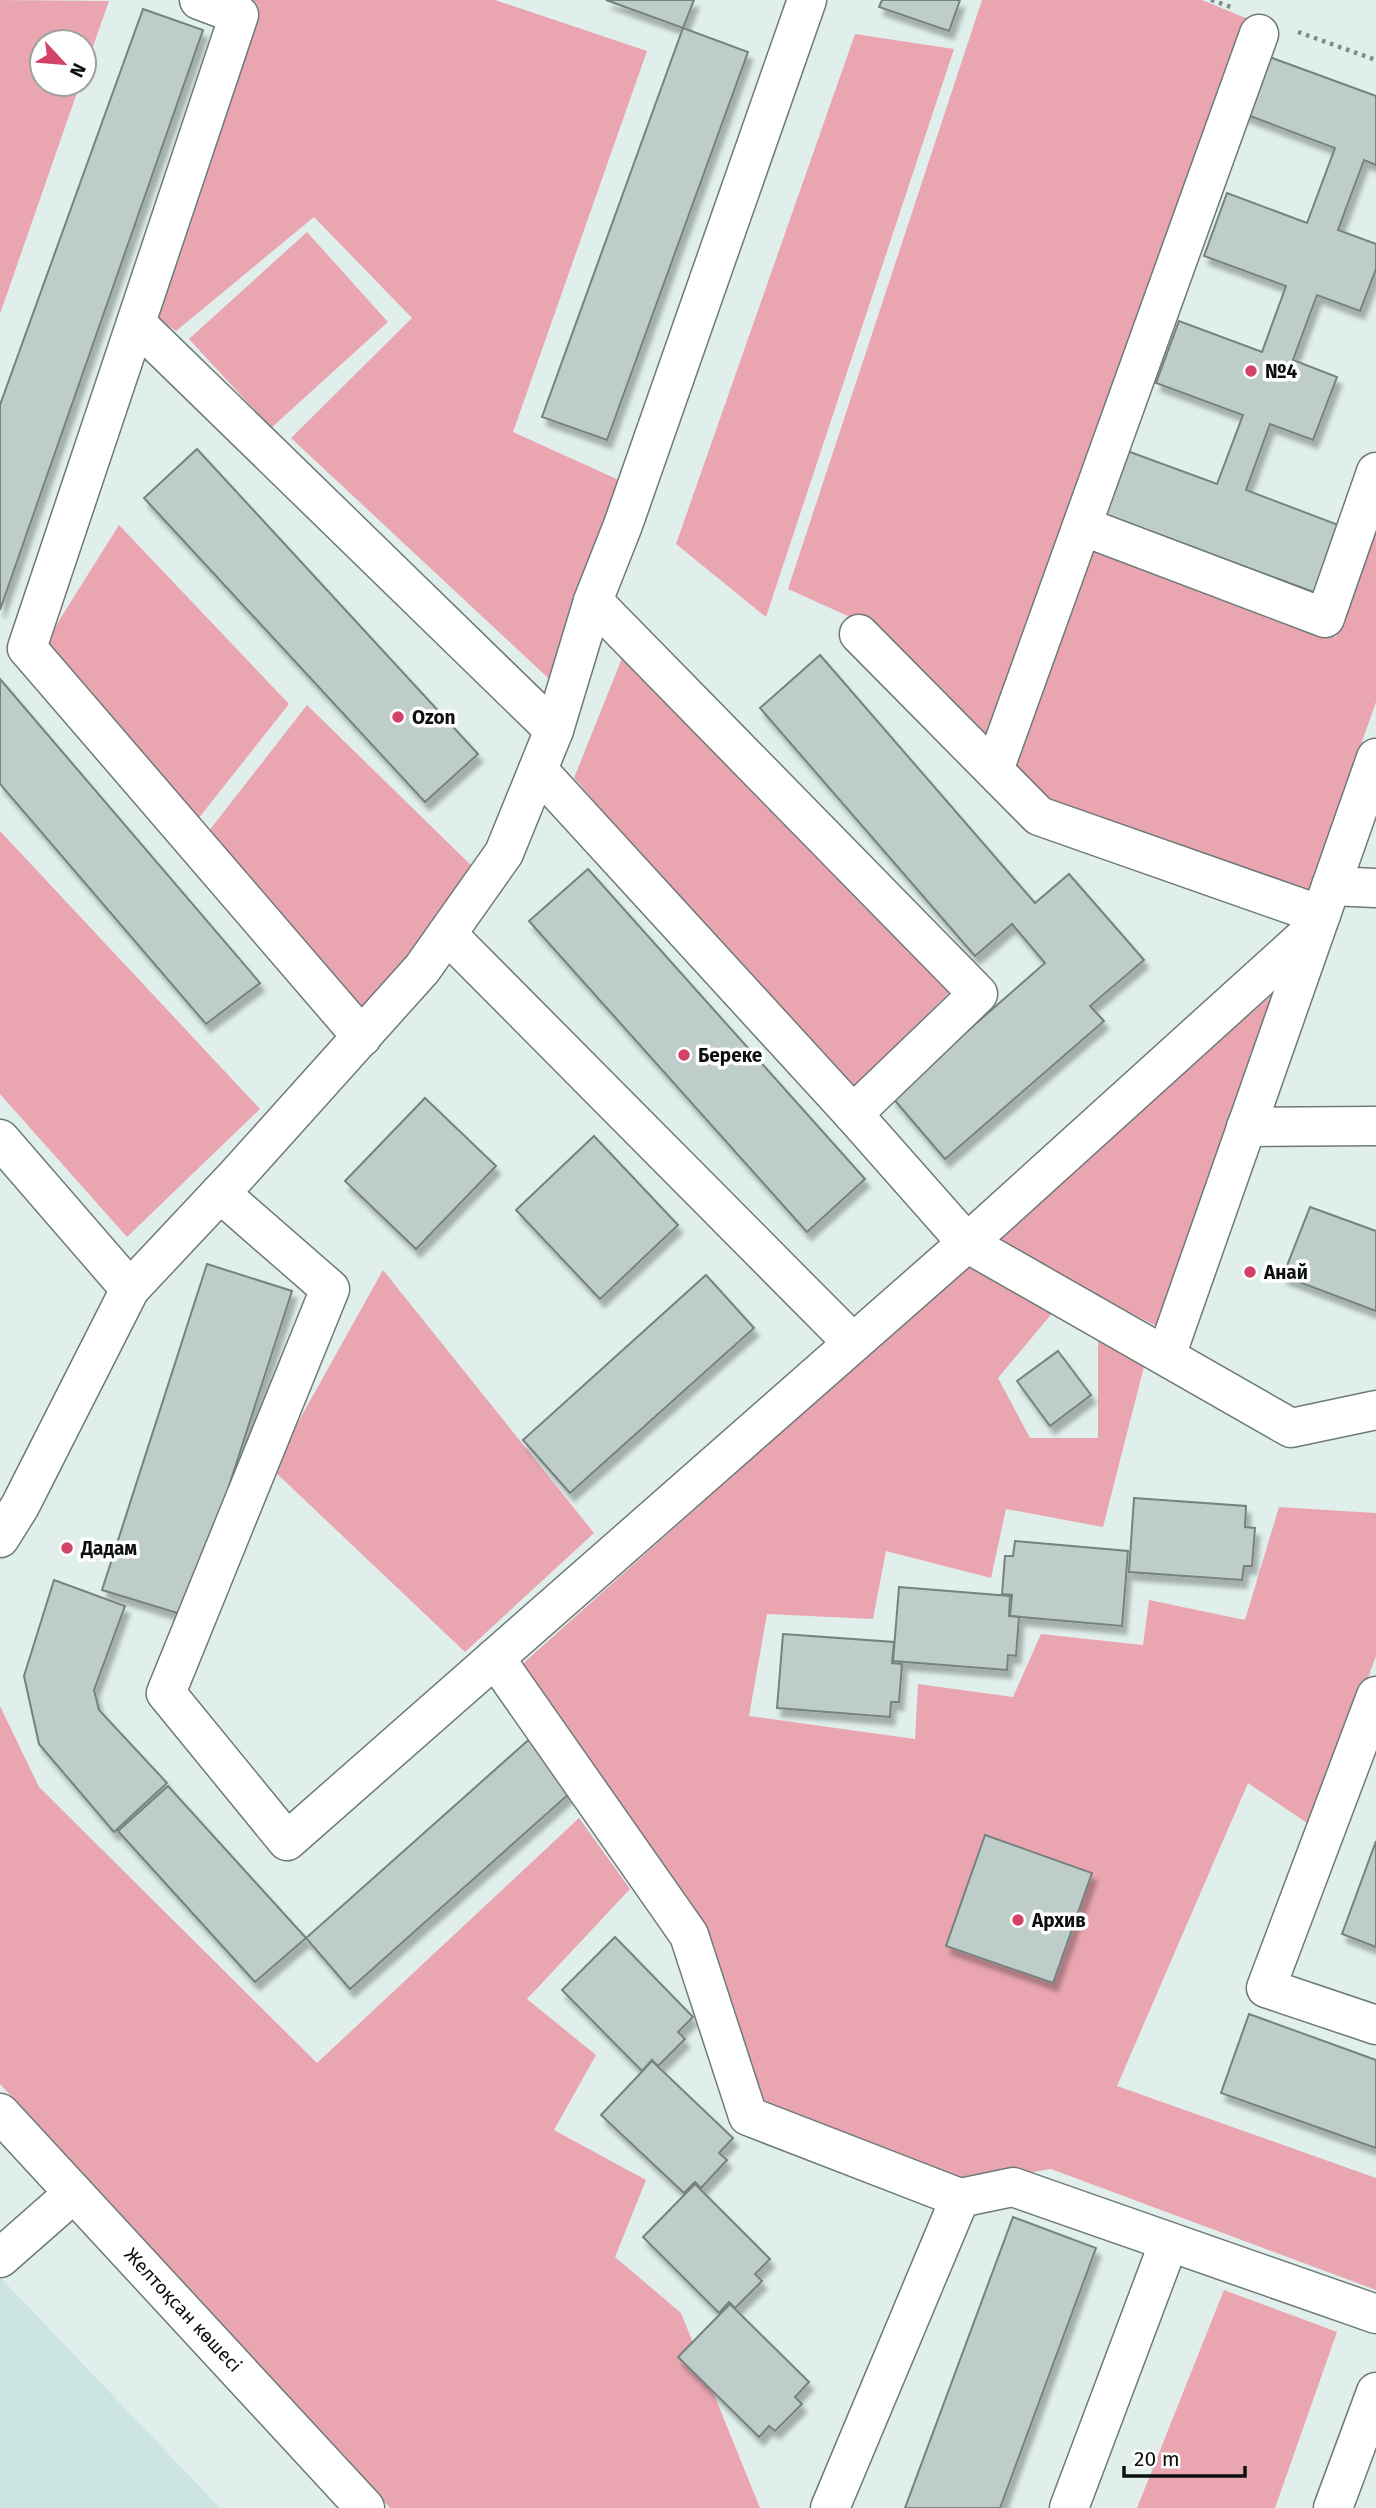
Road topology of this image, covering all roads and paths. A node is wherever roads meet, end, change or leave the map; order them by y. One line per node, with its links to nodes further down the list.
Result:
1 (199, 0): 4 (street)
2 (807, 0): 7 (street)
3 (1259, 34): 6 (street)
4 (136, 323): 9 (street); 16 (street)
5 (1376, 472): 6 (street)
6 (1082, 526): 12 (street)
7 (593, 600): 9 (street); 17 (street)
8 (859, 634): 12 (street)
9 (554, 730): 11 (street)
10 (1376, 758): 14 (street)
11 (538, 770): 15 (street); 17 (street)
12 (994, 770): 14 (street)
13 (1376, 888): 14 (street)
14 (1323, 909): 19 (street); 22 (street)
15 (447, 934): 16 (street); 24 (street)
16 (362, 1037): 21 (street)
17 (853, 1114): 22 (street)
18 (1376, 1126): 19 (street)
19 (1247, 1127): 25 (street)
20 (0, 1139): 23 (street)
21 (220, 1193): 23 (street); 28 (street)
22 (967, 1243): 24 (street); 25 (street)
23 (130, 1289): 27 (street)
24 (853, 1343): 28 (street)
25 (1166, 1356): 26 (street)
26 (1376, 1410)
27 (7, 1509)
28 (495, 1658): 33 (street)
29 (1376, 1696): 30 (street)
30 (1376, 2025)
31 (0, 2113): 32 (street, Желтоқсан көшесі)
32 (74, 2193): 35 (street); 38 (street, Желтоқсан көшесі)
33 (960, 2197): 34 (street); 39 (street)
34 (1169, 2242): 36 (street); 40 (street)
35 (0, 2259)
36 (1376, 2314)
37 (1376, 2392): 41 (street)
38 (365, 2508)
39 (830, 2508)
40 (1069, 2508)
41 (1333, 2508)

